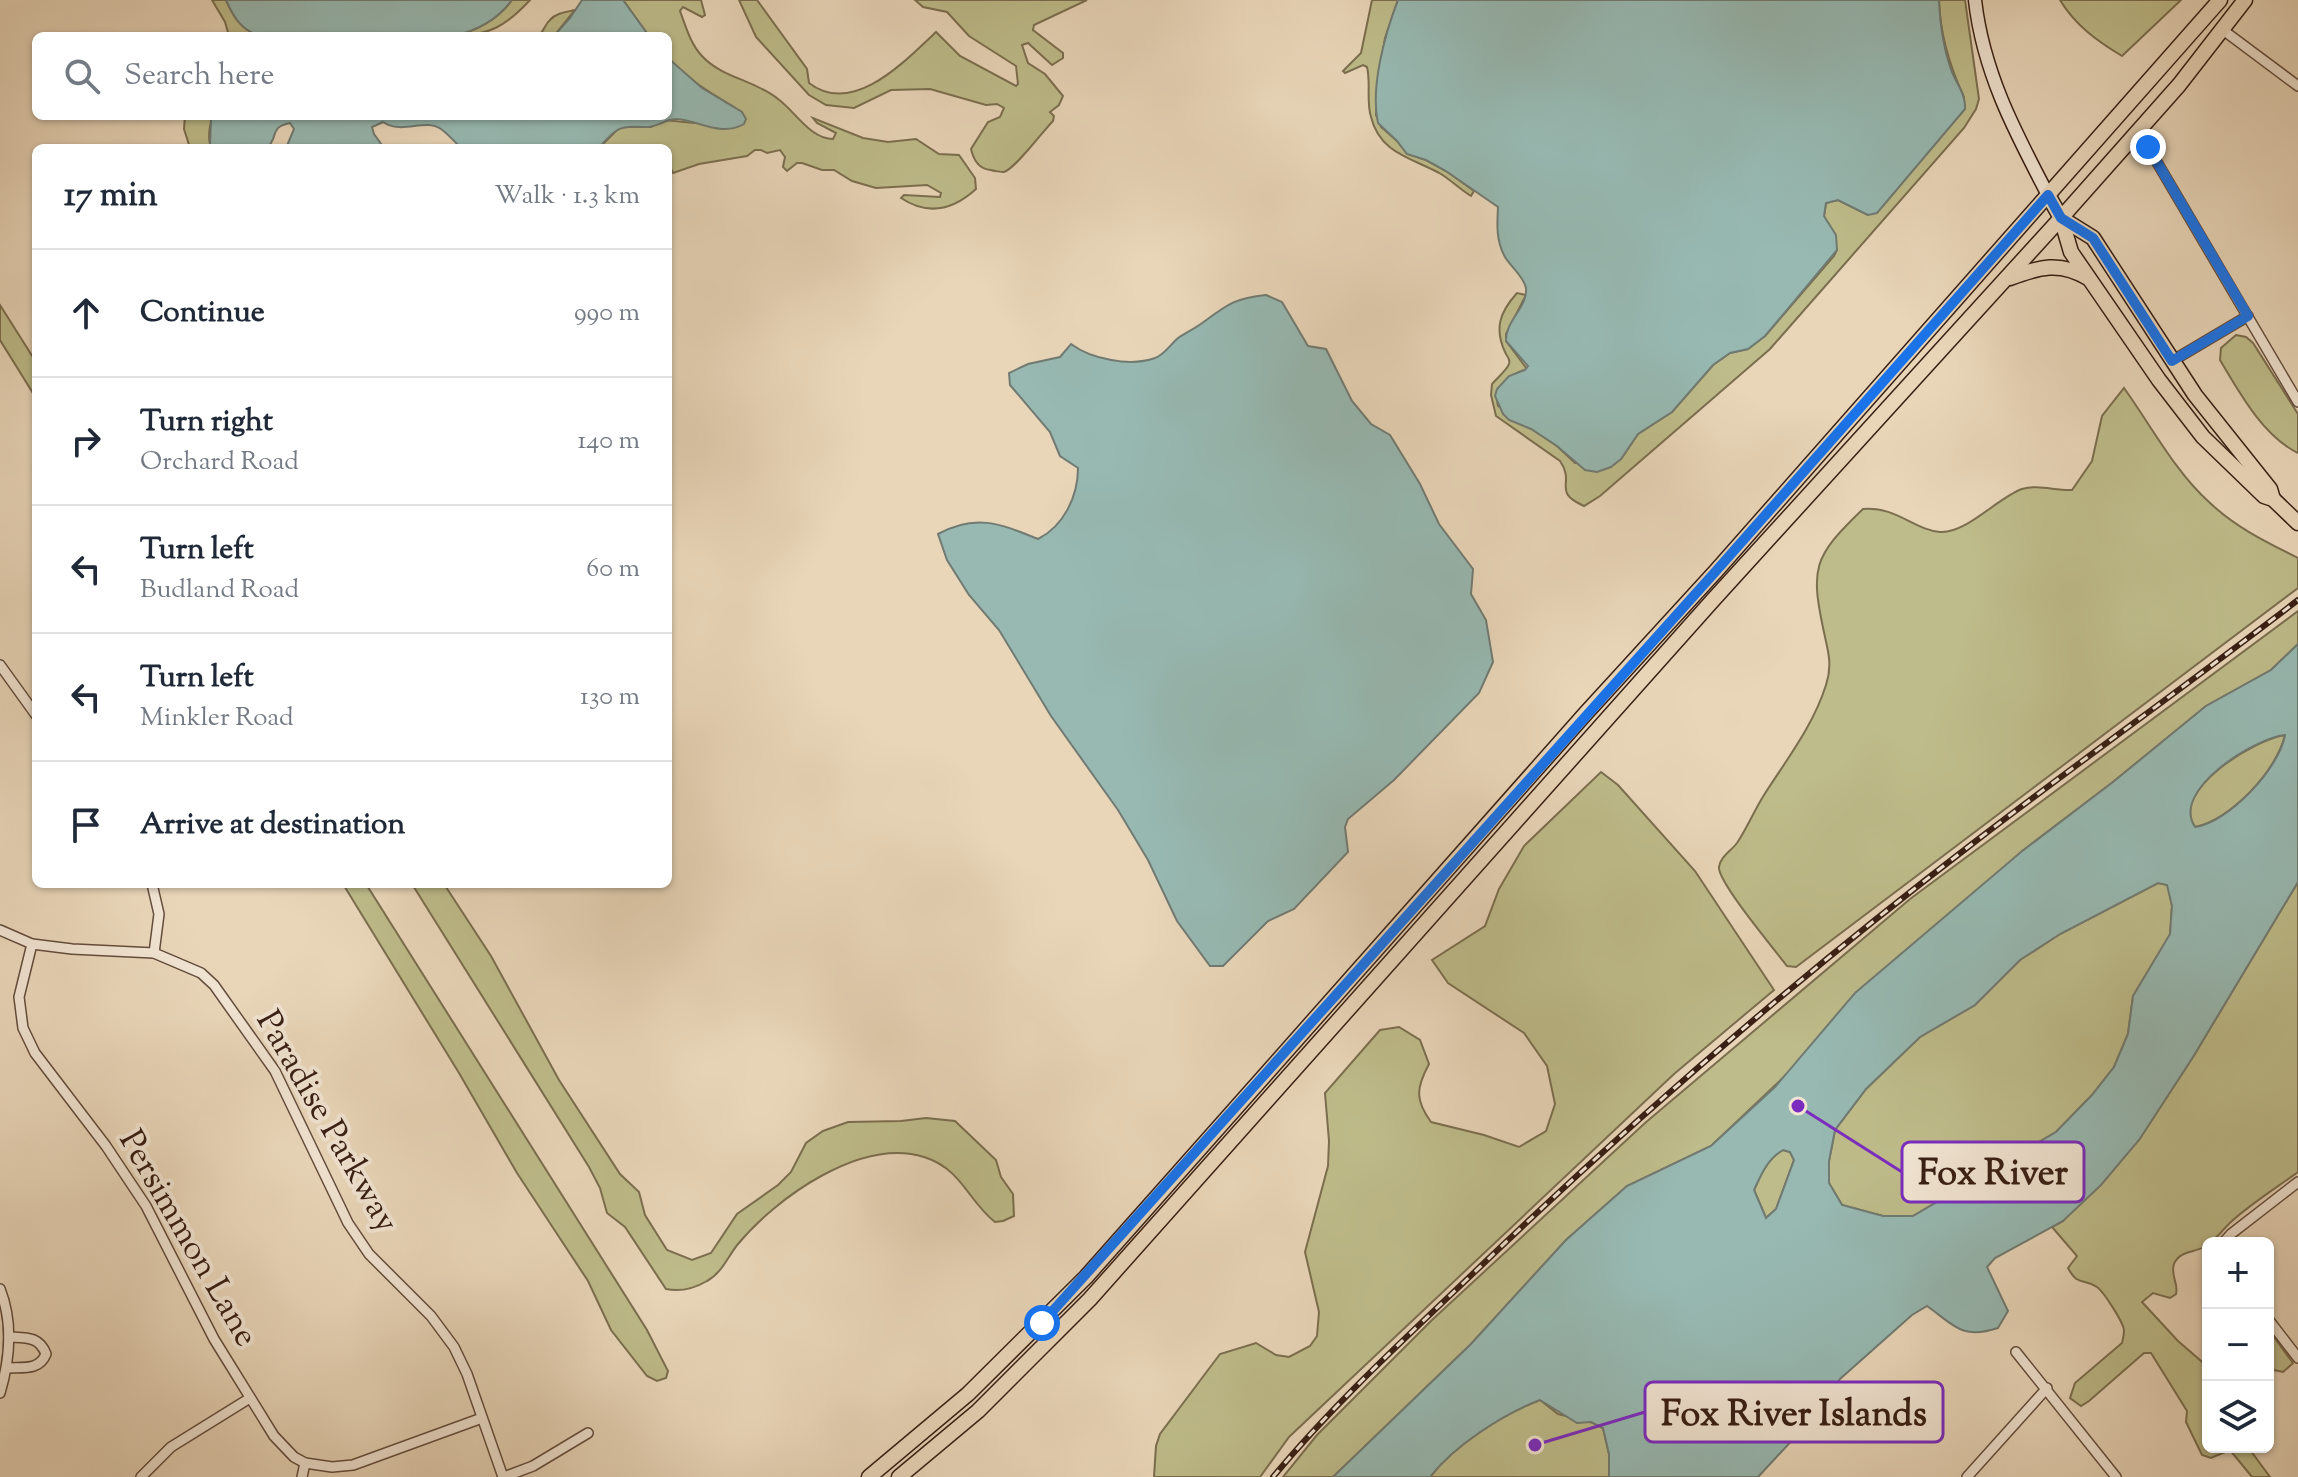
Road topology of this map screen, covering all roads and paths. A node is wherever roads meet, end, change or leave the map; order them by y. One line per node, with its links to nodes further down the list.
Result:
1 (1975, 0): 7 (street)
2 (2220, 0): 7 (main road)
3 (2245, 0): 4 (main road)
4 (2223, 30): 5 (street); 8 (main road)
5 (2298, 86)
6 (2148, 147): 11 (street)
7 (2048, 195): 8 (main road); 40 (main road)
8 (2061, 218): 9 (main road); 10 (main road); 12 (main road)
9 (2089, 278): 10 (main road); 14 (main road)
10 (2005, 280): 41 (main road)
11 (2248, 316): 12 (street); 13 (street)
12 (2172, 361): 14 (main road)
13 (2298, 402)
14 (2273, 499): 15 (main road)
15 (2298, 523)
16 (0, 665): 17 (street)
17 (32, 709)
18 (153, 888): 21 (street)
19 (0, 930): 20 (street, Paradise Parkway)
20 (32, 944): 21 (street, Paradise Parkway); 32 (street, Persimmon Lane)
21 (154, 953): 33 (street, Paradise Parkway)
22 (2298, 1182): 23 (street)
23 (2228, 1237)
24 (0, 1289): 26 (street)
25 (2274, 1327): 28 (street)
26 (9, 1337): 29 (street); 29 (street)
27 (2016, 1352): 30 (street)
28 (2298, 1358)
29 (7, 1368): 31 (street)
30 (2047, 1388): 42 (street); 43 (street)
31 (0, 1393)
32 (250, 1398): 35 (street, Persimmon Lane); 37 (street)
33 (482, 1418): 36 (street); 39 (street, Paradise Parkway)
34 (588, 1433): 39 (street)
35 (305, 1463): 36 (street); 38 (street)
36 (331, 1472)
37 (141, 1477)
38 (302, 1477)
39 (503, 1477)
40 (869, 1477)
41 (899, 1477)
42 (1967, 1477)
43 (2116, 1477)

